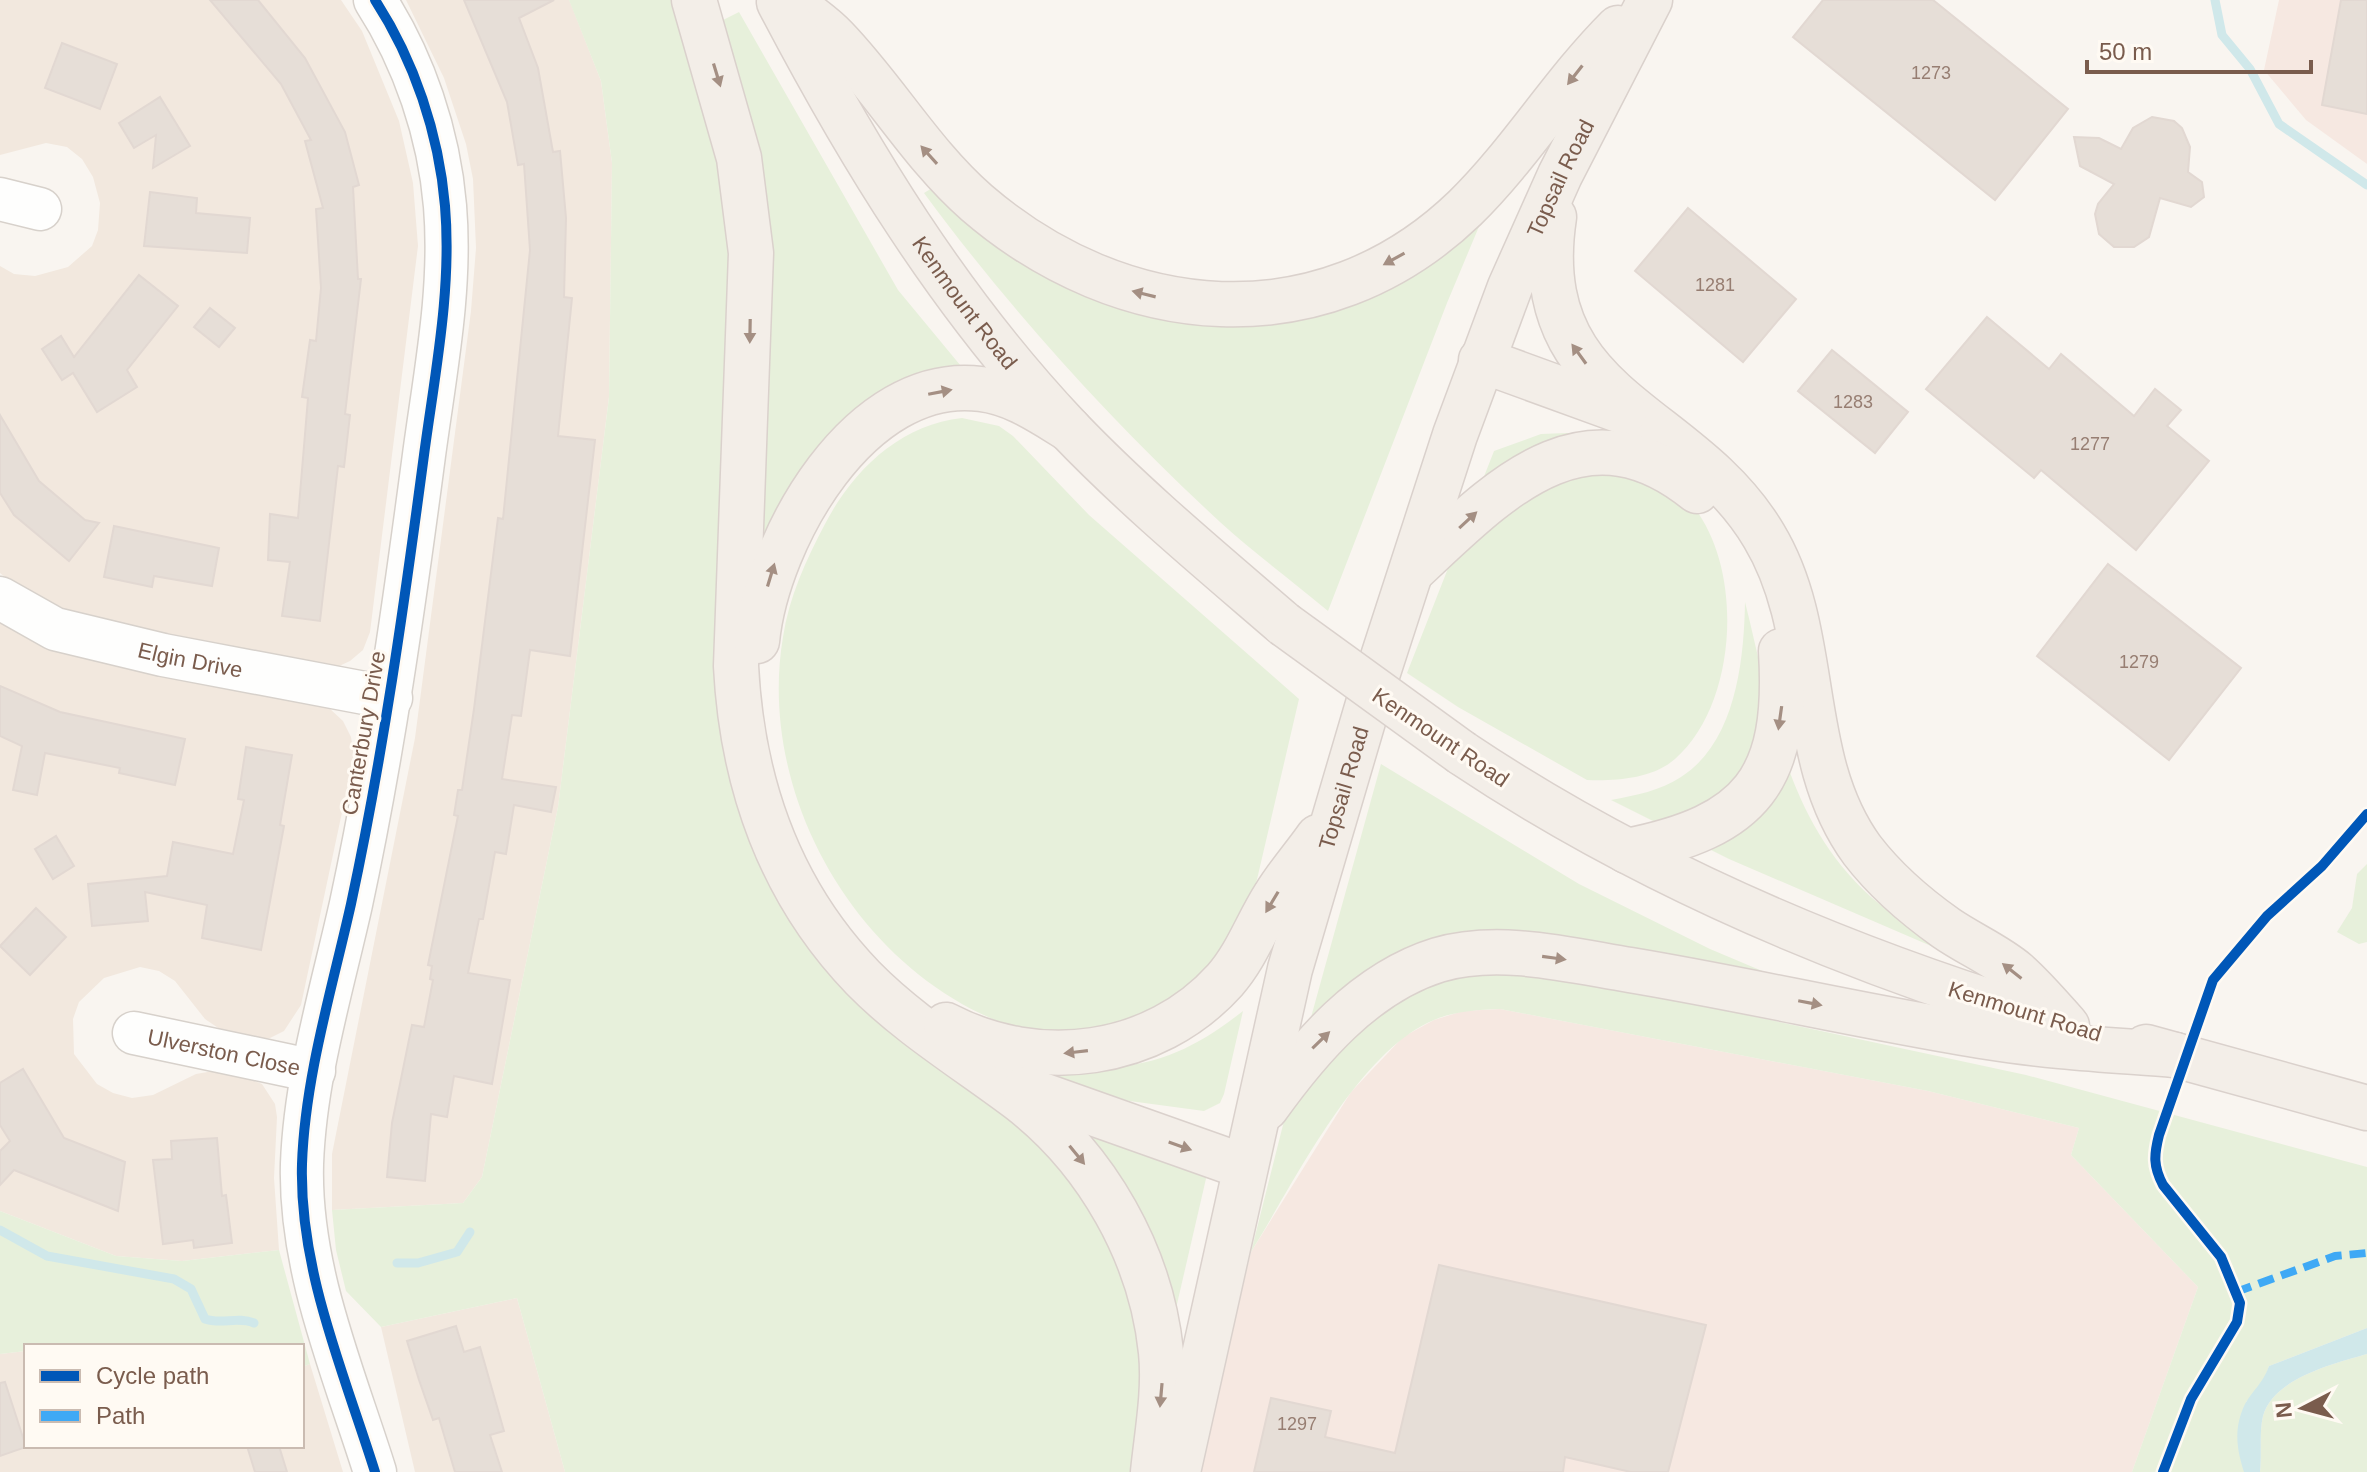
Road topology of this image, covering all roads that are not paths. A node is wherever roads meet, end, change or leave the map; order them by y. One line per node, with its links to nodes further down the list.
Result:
1 (375, 0): 14 (street, Canterbury Drive)
2 (694, 0): 20 (main road, one-way to 20)
3 (778, 0): 11 (main road, Kenmount Road)
4 (788, 0): 5 (main road, one-way to 4)
5 (1649, 0): 6 (main road, Topsail Road)
6 (1560, 175): 9 (main road, Topsail Road); 10 (main road, one-way to 6)
7 (0, 199): 8 (street)
8 (40, 209)
9 (1481, 360): 10 (main road); 12 (main road, Topsail Road)
10 (1655, 428): 17 (main road, one-way to 10)
11 (1069, 429): 15 (main road, one-way to 11); 16 (main road, Kenmount Road, bridge)
12 (1411, 573): 15 (main road, Topsail Road); 16 (main road, one-way to 16)
13 (0, 598): 14 (street, Elgin Drive)
14 (391, 698): 21 (street, Canterbury Drive)
15 (1334, 816): 23 (main road, Topsail Road)
16 (1627, 851): 17 (main road, Kenmount Road)
17 (2067, 1026): 19 (main road, Kenmount Road)
18 (134, 1033): 21 (street, Ulverston Close)
19 (2175, 1055): 22 (main road, Kenmount Road); 23 (main road, one-way to 19)
20 (976, 1068): 24 (main road, one-way to 24); 26 (main road, one-way to 26)
21 (314, 1071): 25 (street, Canterbury Drive)
22 (2367, 1108)
23 (1255, 1123): 24 (main road, Topsail Road)
24 (1245, 1167): 27 (main road, Topsail Road)
25 (375, 1472)
26 (1153, 1472)
27 (1178, 1472)

